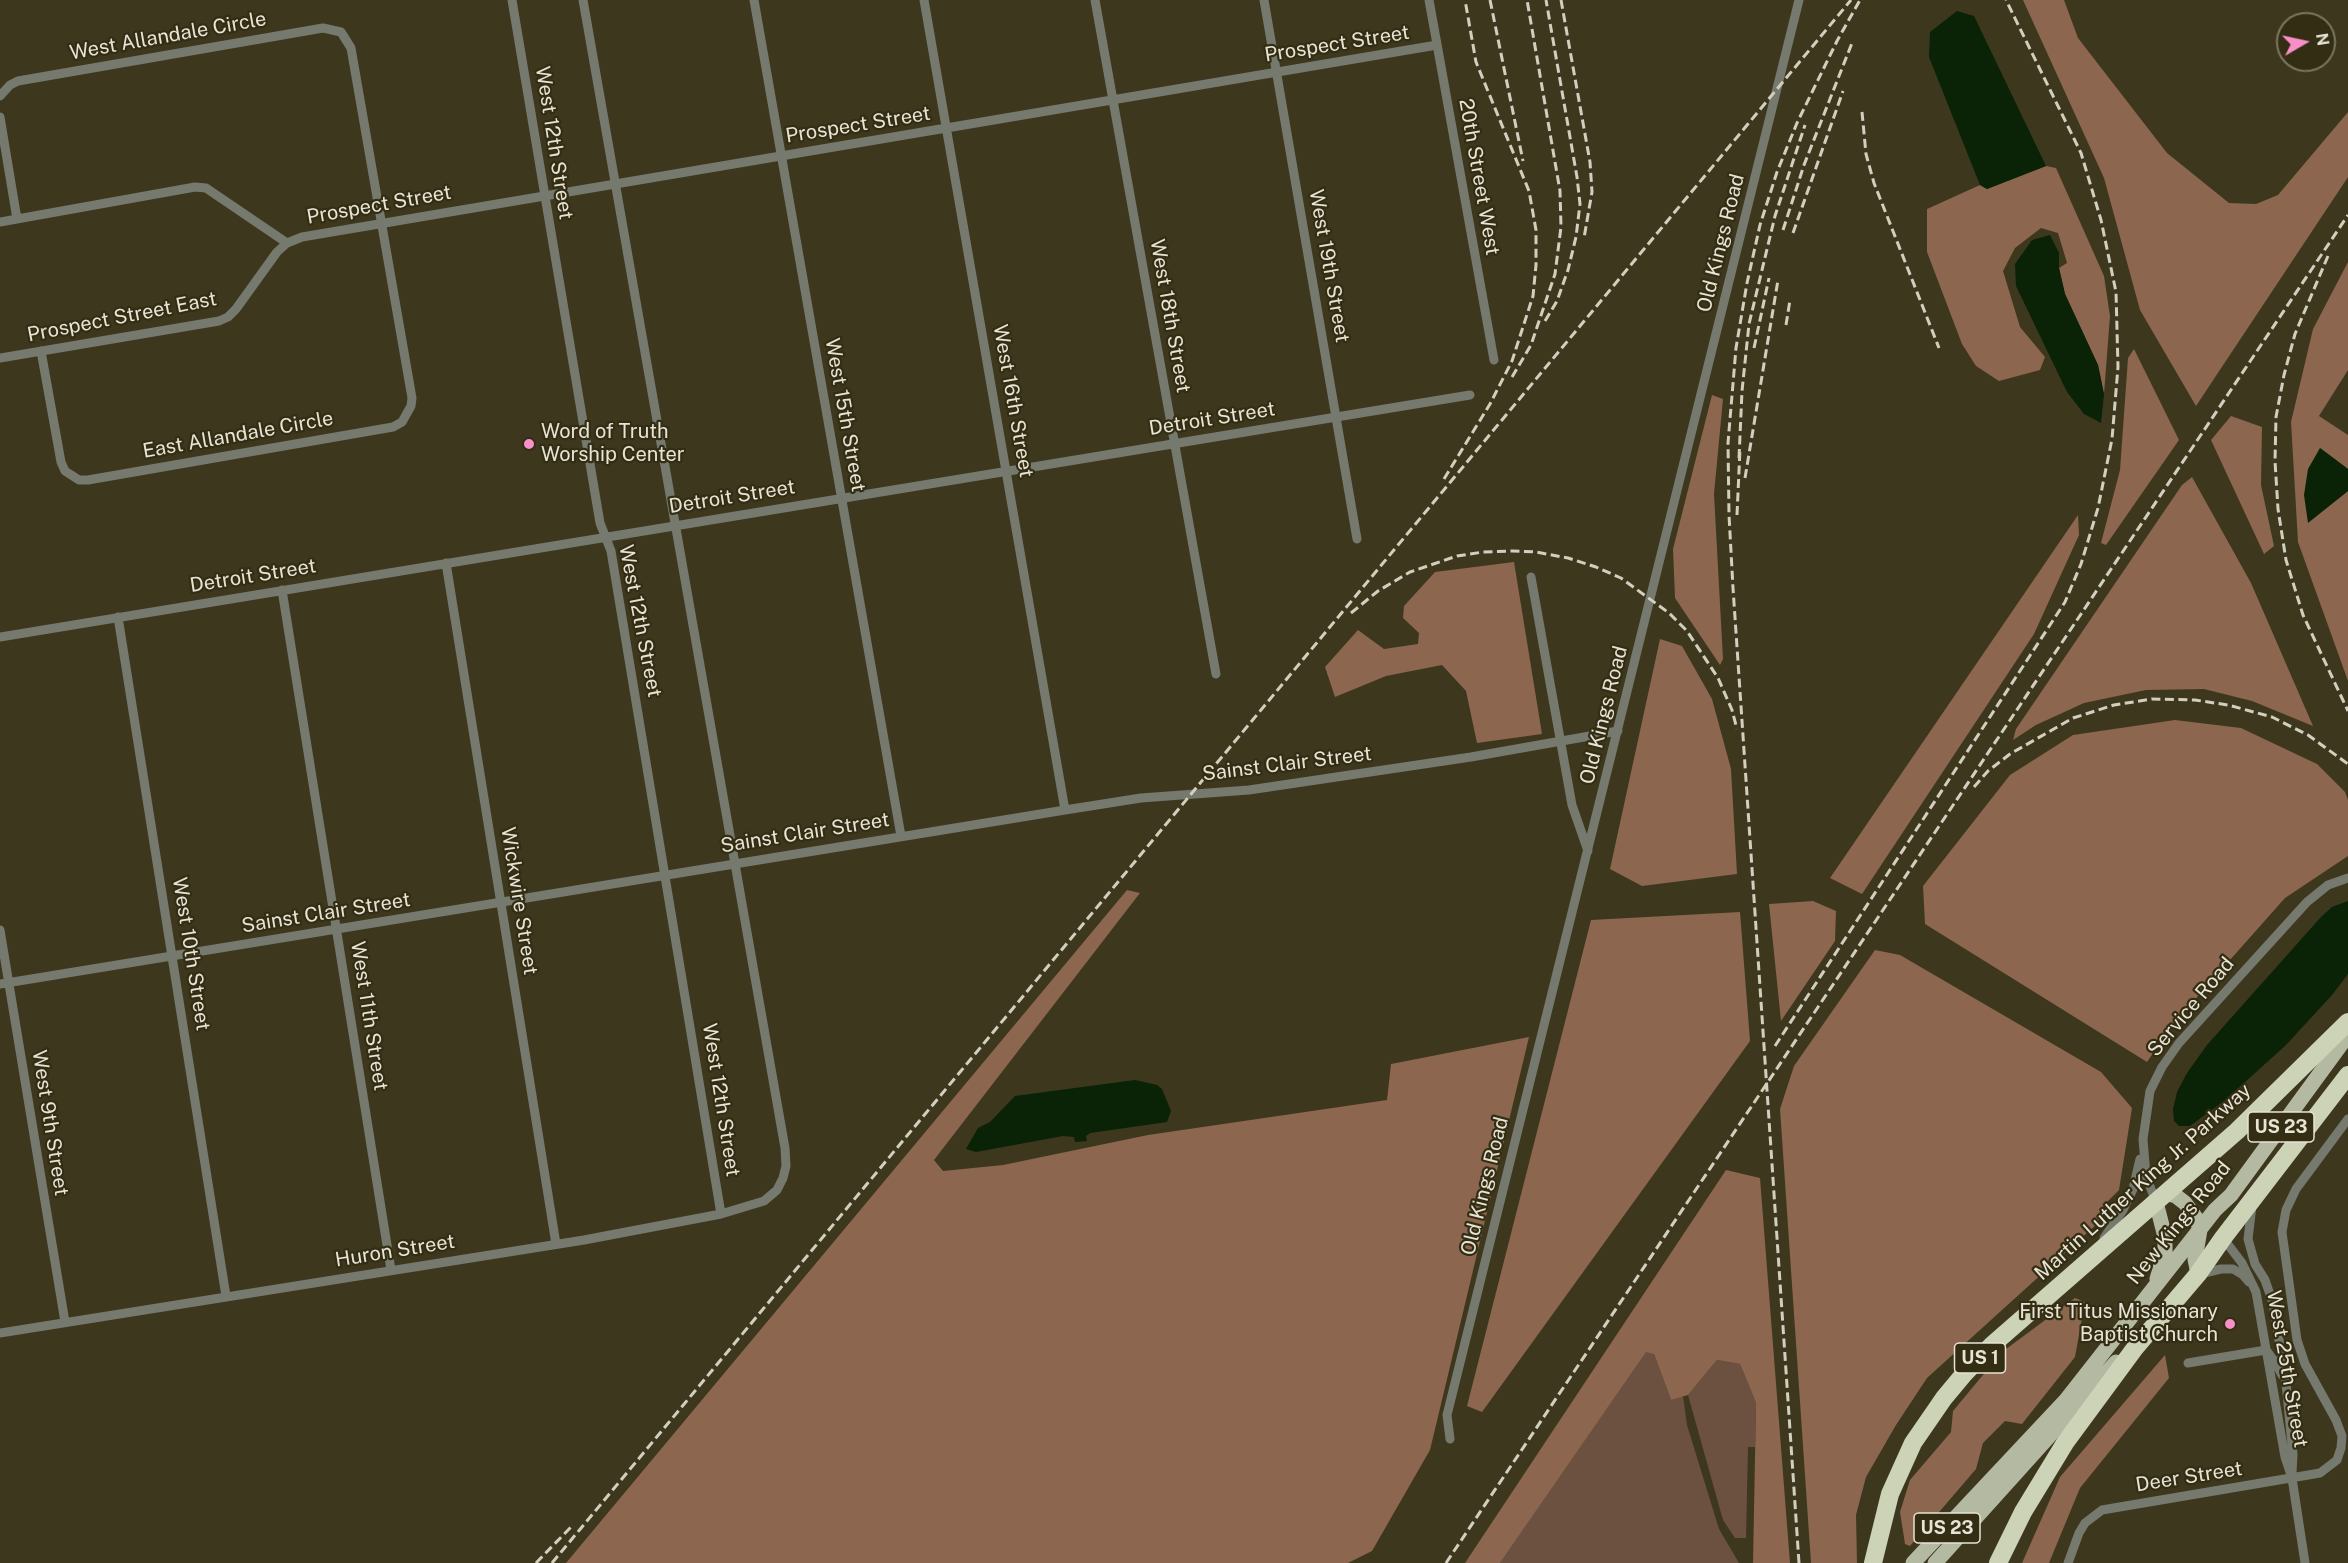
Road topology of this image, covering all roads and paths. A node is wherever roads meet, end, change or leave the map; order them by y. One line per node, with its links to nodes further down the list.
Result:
1 (512, 0): 17 (street, West 12th Street)
2 (583, 0): 16 (street)
3 (754, 0): 15 (street, West 15th Street)
4 (924, 0): 14 (street, West 16th Street)
5 (1095, 0): 12 (street, West 18th Street)
6 (1264, 0): 10 (street, West 19th Street)
7 (1429, 0): 9 (street, 20th Street West)
8 (1799, 0): 39 (street, Old Kings Road)
9 (1437, 45): 10 (street, Prospect Street); 24 (street, 20th Street West)
10 (1276, 72): 12 (street, Prospect Street); 26 (street, West 19th Street)
11 (2, 93): 20 (street, West Allandale Circle)
12 (1113, 100): 14 (street, Prospect Street); 27 (street, West 18th Street)
13 (0, 117): 18 (street)
14 (946, 129): 15 (street, Prospect Street); 28 (street, West 16th Street)
15 (781, 156): 16 (street, Prospect Street); 29 (street, West 15th Street)
16 (616, 183): 17 (street, Prospect Street); 30 (street)
17 (544, 195): 20 (street, Prospect Street); 31 (street, West 12th Street)
18 (17, 219): 19 (street); 21 (street)
19 (0, 222)
20 (381, 223): 21 (street, Prospect Street); 22 (street, East Allandale Circle)
21 (287, 243): 22 (street, Prospect Street East)
22 (41, 351): 23 (street, Prospect Street East)
23 (0, 358)
24 (1494, 360)
25 (1470, 395): 26 (street, Detroit Street)
26 (1337, 417): 27 (street, Detroit Street); 32 (street, West 19th Street)
27 (1175, 444): 28 (street, Detroit Street); 38 (street, West 18th Street)
28 (1008, 472): 29 (street, Detroit Street); 41 (street, West 16th Street)
29 (842, 497): 30 (street, Detroit Street); 42 (street, West 15th Street)
30 (677, 524): 31 (street, Detroit Street); 44 (street)
31 (605, 536): 33 (street, Detroit Street); 45 (street, West 12th Street)
32 (1357, 539)
33 (446, 562): 35 (street, Detroit Street); 47 (street, Wickwire Street)
34 (1531, 577): 40 (street)
35 (282, 590): 36 (street, Detroit Street); 48 (street, West 11th Street)
36 (118, 617): 37 (street, Detroit Street); 50 (street, West 10th Street)
37 (0, 637)
38 (1216, 674)
39 (1618, 731): 40 (street, Sainst Clair Street); 43 (street, Old Kings Road)
40 (1560, 742): 41 (street, Sainst Clair Street); 43 (street)
41 (1065, 810): 42 (street, Sainst Clair Street)
42 (901, 836): 44 (street, Sainst Clair Street)
43 (1588, 851): 76 (street, Old Kings Road)
44 (736, 862): 45 (street, Sainst Clair Street); 60 (street, Huron Street)
45 (666, 875): 47 (street, Sainst Clair Street); 60 (street, West 12th Street)
46 (2348, 878): 56 (street, Service Road)
47 (501, 902): 48 (street, Sainst Clair Street); 63 (street, Wickwire Street)
48 (337, 929): 50 (street, Sainst Clair Street); 64 (street, West 11th Street)
49 (0, 930): 51 (street, West 9th Street)
50 (174, 957): 51 (street, Sainst Clair Street); 69 (street, West 10th Street)
51 (4, 983): 70 (street, West 9th Street)
52 (2348, 1022): 59 (highway, Martin Luther King Jr. Parkway / US 1)
53 (2348, 1035): 57 (main road, New Kings Road / US 23)
54 (2348, 1075): 58 (highway, New Kings Road)
55 (2348, 1119): 77 (street)
56 (2143, 1139): 59 (street, Service Road); 65 (street)
57 (2231, 1195): 61 (main road, New Kings Road / US 23); 62 (main road)
58 (2254, 1197): 62 (highway, New Kings Road); 75 (street, West 25th Street)
59 (2161, 1198): 61 (main road); 65 (highway, Martin Luther King Jr. Parkway / US 1); 67 (main road)
60 (721, 1214): 63 (street, Huron Street)
61 (2200, 1230): 66 (main road); 67 (main road, New Kings Road / US 23)
62 (2223, 1238): 66 (highway, New Kings Road); 68 (street, West 25th Street)
63 (556, 1244): 64 (street, Huron Street)
64 (392, 1269): 69 (street, Huron Street)
65 (2079, 1269): 79 (highway, Martin Luther King Jr. Parkway / US 1)
66 (2198, 1274): 68 (street); 72 (highway, New Kings Road)
67 (2153, 1291): 78 (main road, New Kings Road / US 23)
68 (2256, 1292): 73 (street, West 25th Street)
69 (226, 1296): 70 (street, Huron Street)
70 (65, 1322): 71 (street, Huron Street)
71 (0, 1333)
72 (2135, 1348): 78 (main road, New Kings Road / US 23); 82 (highway)
73 (2266, 1350): 74 (street); 75 (street); 77 (street, West 25th Street)
74 (2188, 1363)
75 (2286, 1383): 77 (street, West 25th Street)
76 (1450, 1439)
77 (2292, 1478): 83 (street, Deer Street); 84 (street, West 25th Street)
78 (1986, 1498): 80 (main road, New Kings Road / US 23); 81 (main road, New Kings Road / US 23)
79 (1873, 1563)
80 (1914, 1563)
81 (1935, 1563)
82 (1998, 1563)
83 (2068, 1563)
84 (2305, 1563)

